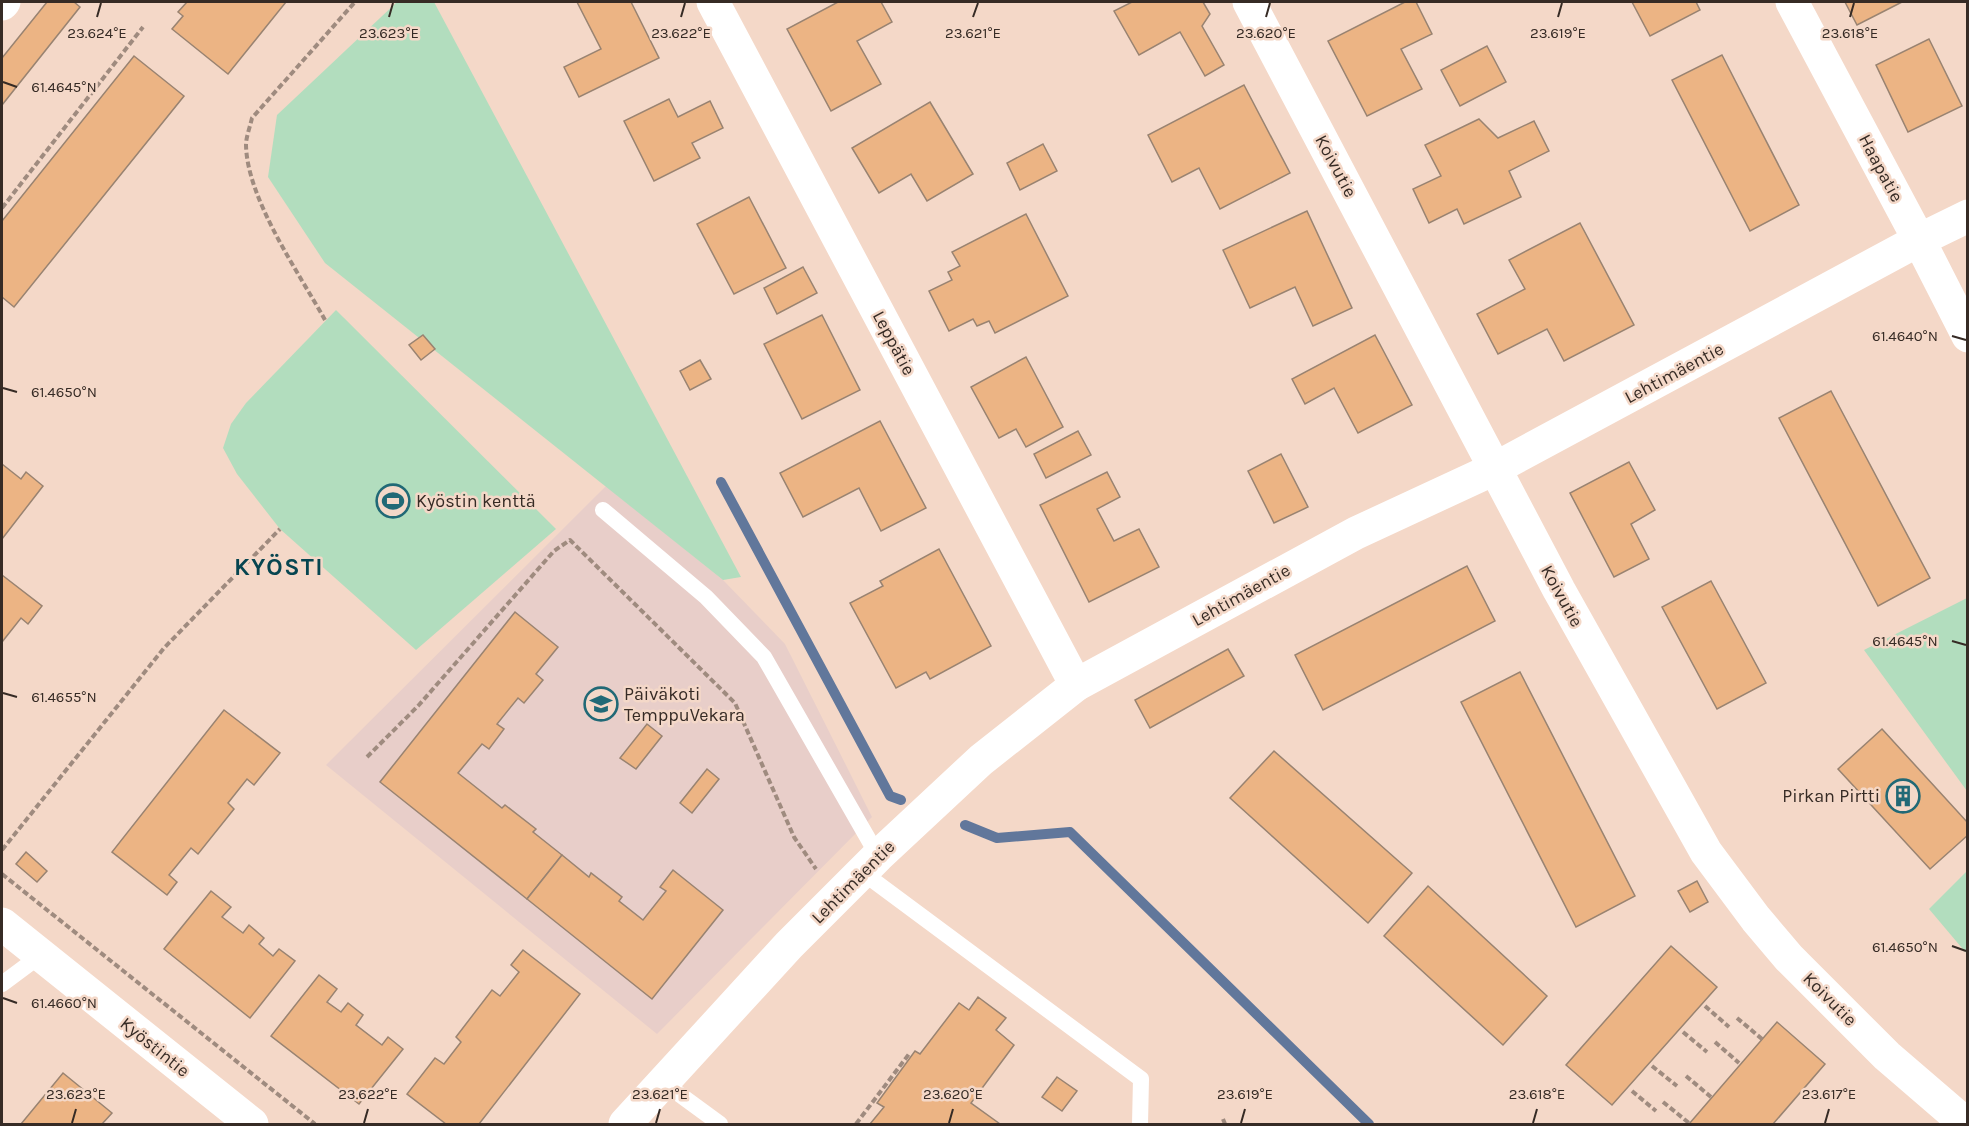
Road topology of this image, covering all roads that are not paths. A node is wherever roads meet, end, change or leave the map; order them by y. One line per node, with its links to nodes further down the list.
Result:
1 (713, 2): 9 (street, Leppätie)
2 (1249, 2): 7 (street, Koivutie)
3 (1792, 2): 5 (street, Haapatie)
4 (1968, 216): 5 (street, Lehtimäentie)
5 (1919, 240): 6 (street, Haapatie); 7 (street, Lehtimäentie)
6 (1968, 336)
7 (1494, 469): 9 (street, Lehtimäentie); 19 (street, Koivutie)
8 (603, 510): 10 (lane)
9 (1076, 685): 10 (street, Lehtimäentie)
10 (870, 864): 14 (street, Lehtimäentie); 18 (lane)
11 (2, 924): 12 (street, Kyöstintie)
12 (41, 956): 13 (lane); 15 (street, Kyöstintie)
13 (2, 984)
14 (664, 1083): 16 (street, Lehtimäentie); 17 (lane)
15 (252, 1125)
16 (625, 1125)
17 (720, 1125)
18 (1140, 1125)
19 (1966, 1125)

